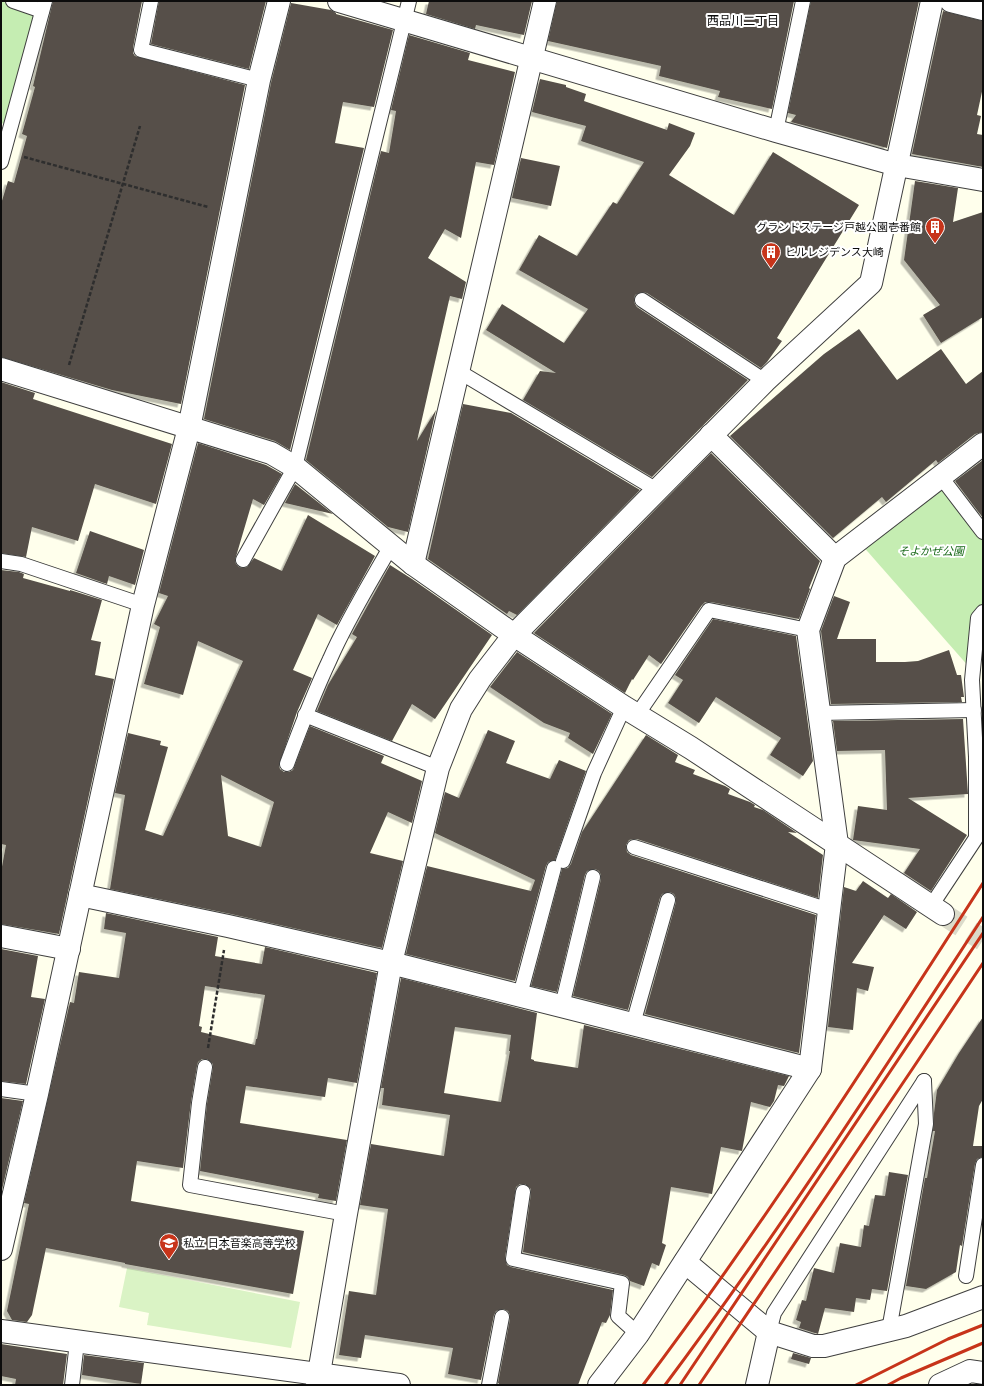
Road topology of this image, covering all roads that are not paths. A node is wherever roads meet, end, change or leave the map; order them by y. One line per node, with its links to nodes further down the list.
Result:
1 (13, 1): 9 (lane)
2 (152, 1): 13 (lane)
3 (279, 1): 13 (street)
4 (339, 1): 11 (street)
5 (545, 1): 12 (street)
6 (802, 1): 14 (lane)
7 (932, 1): 16 (street)
8 (951, 1): 10 (street)
9 (44, 6): 15 (lane)
10 (983, 8)
11 (407, 11): 12 (street); 25 (lane)
12 (531, 59): 14 (street); 20 (street)
13 (259, 80): 22 (street)
14 (776, 131): 16 (street)
15 (2, 157)
16 (897, 165): 17 (street); 21 (street)
17 (983, 180)
18 (642, 300): 21 (lane)
19 (1, 369): 22 (street)
20 (458, 371): 27 (lane); 33 (street)
21 (765, 381): 23 (street)
22 (188, 428): 25 (street); 34 (street)
23 (711, 435): 27 (street); 30 (street)
24 (983, 444): 26 (street)
25 (295, 467): 29 (street); 31 (lane)
26 (941, 477): 28 (lane); 30 (street)
27 (657, 490): 37 (street)
28 (983, 532)
29 (391, 546): 33 (street); 41 (lane)
30 (835, 558): 36 (street)
31 (243, 560)
32 (1, 561): 34 (lane)
33 (413, 564): 37 (street)
34 (143, 605): 47 (street)
35 (983, 612): 38 (lane)
36 (808, 630): 39 (lane); 40 (street)
37 (514, 635): 39 (street); 43 (street)
38 (974, 710): 40 (lane); 50 (lane)
39 (630, 711): 44 (street); 54 (lane)
40 (819, 713): 44 (street)
41 (305, 716): 42 (lane); 43 (lane)
42 (287, 764)
43 (438, 768): 53 (street)
44 (836, 844): 49 (street); 50 (street)
45 (634, 847): 49 (lane)
46 (593, 877): 55 (lane)
47 (80, 895): 52 (street); 53 (street)
48 (668, 900): 56 (lane)
49 (829, 910): 58 (street)
50 (937, 910)
51 (1, 936): 52 (street)
52 (69, 949): 60 (street)
53 (391, 963): 54 (street); 64 (street)
54 (520, 995): 55 (street)
55 (562, 1006): 56 (street)
56 (633, 1024): 58 (street)
57 (205, 1066): 64 (lane)
58 (810, 1069): 66 (street)
59 (1, 1089): 60 (lane)
60 (37, 1094): 63 (street)
61 (983, 1165): 67 (lane)
62 (523, 1192): 73 (lane)
63 (5, 1214): 65 (street)
64 (346, 1214): 76 (street)
65 (1, 1249)
66 (685, 1262): 72 (street); 73 (street)
67 (966, 1276)
68 (983, 1297): 70 (street)
69 (502, 1317): 79 (lane)
70 (890, 1330): 72 (street); 72 (lane)
71 (1, 1331): 74 (street)
72 (769, 1332): 81 (street)
73 (638, 1334): 80 (street)
74 (77, 1342): 76 (street); 77 (lane)
75 (983, 1373): 82 (street)
76 (318, 1380): 78 (street)
77 (72, 1385)
78 (399, 1385)
79 (489, 1385)
80 (599, 1385)
81 (757, 1385)
82 (940, 1385)

